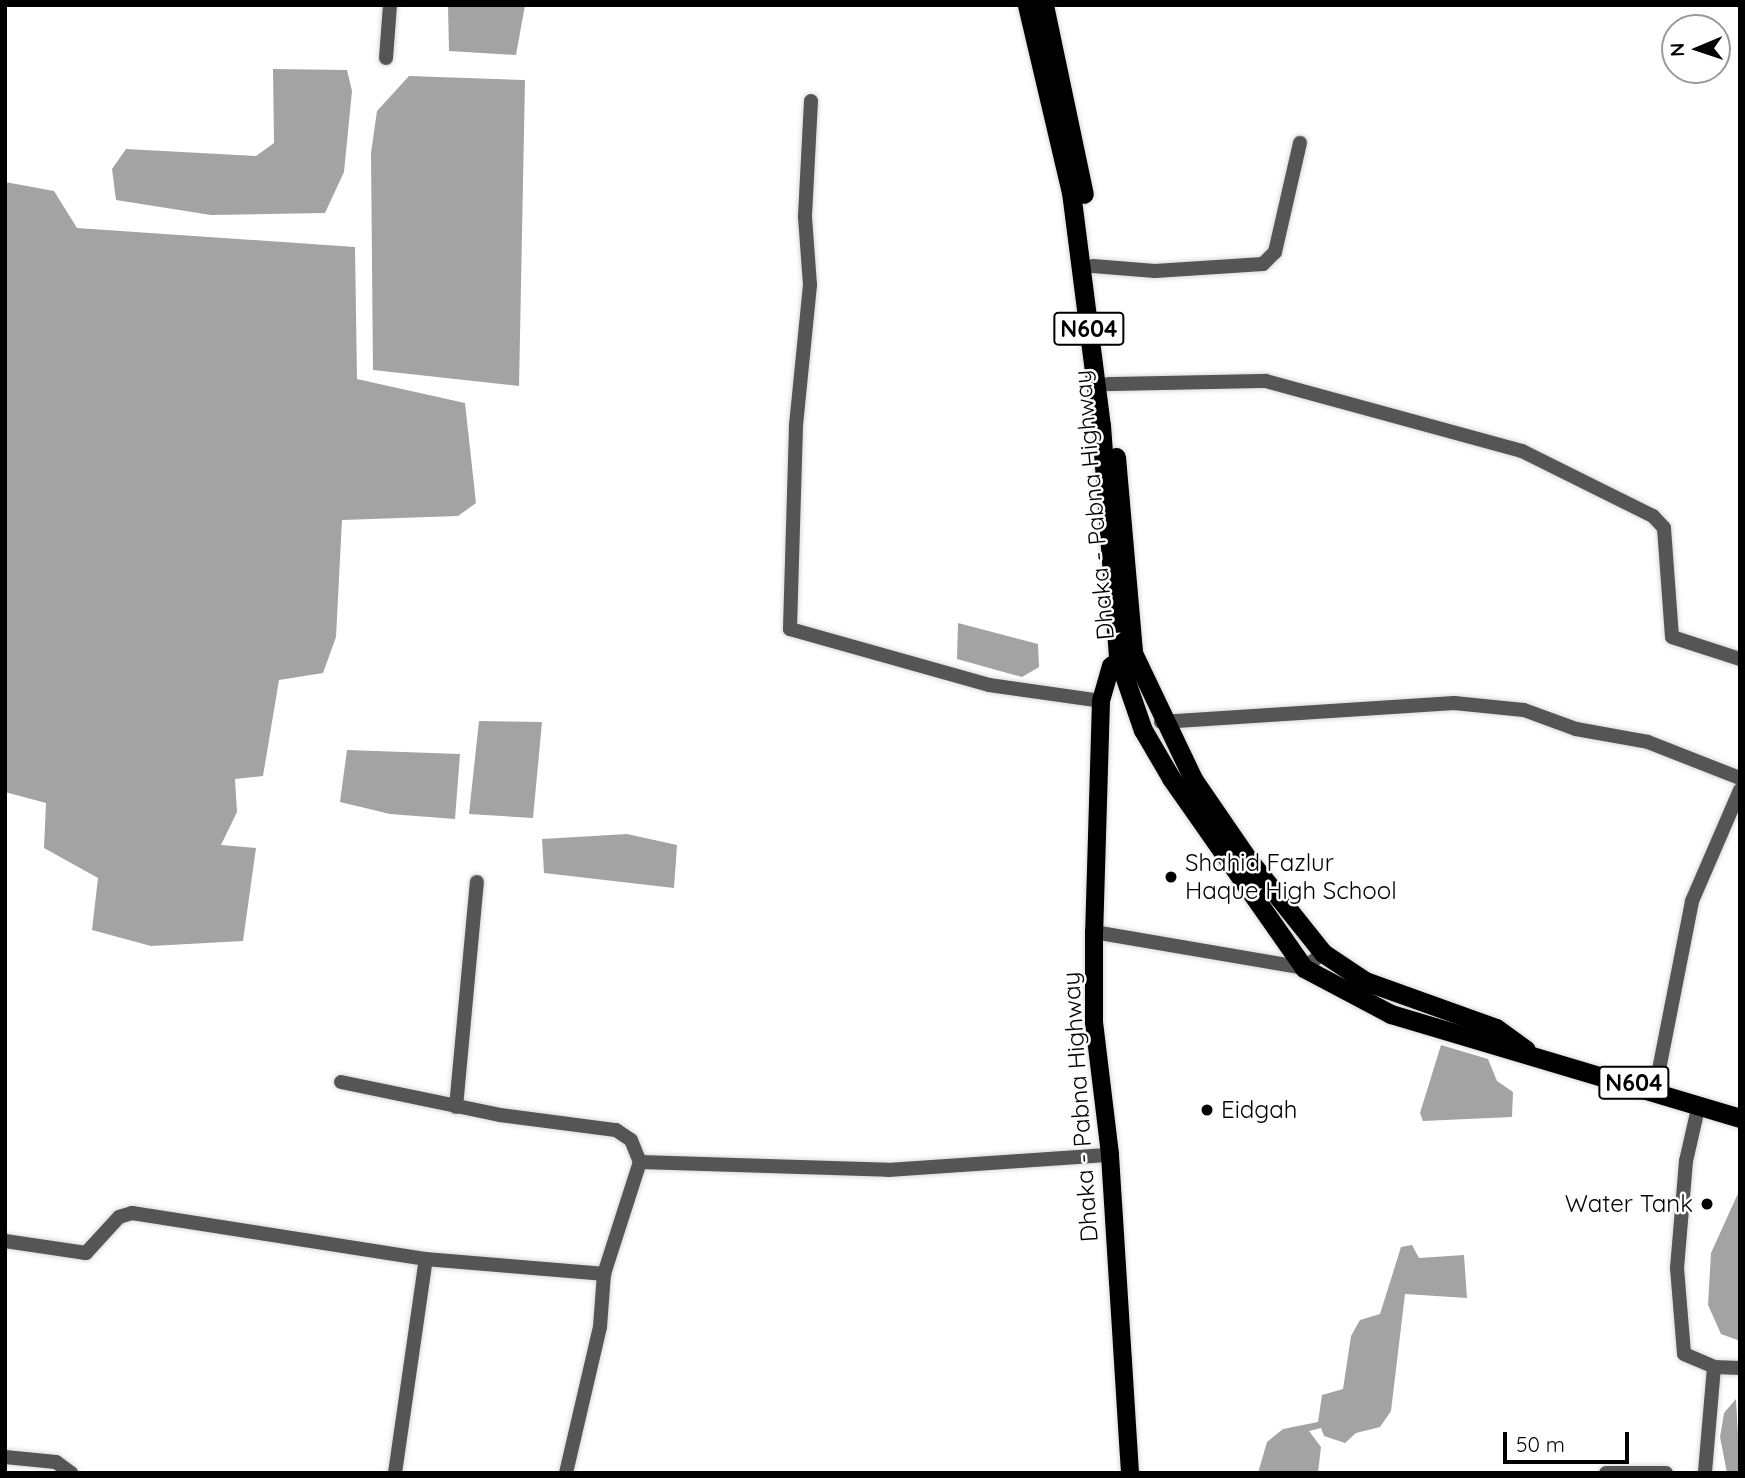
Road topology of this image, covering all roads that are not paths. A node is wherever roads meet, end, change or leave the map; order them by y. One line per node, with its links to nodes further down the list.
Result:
1 (390, 5): 4 (street)
2 (1027, 5): 9 (highway, Dhaka - Pabna Highway / N604)
3 (1044, 5): 7 (highway, Dhaka - Pabna Highway / N604)
4 (386, 58)
5 (811, 101): 11 (street)
6 (1300, 143): 7 (street)
7 (1093, 266): 8 (highway, Dhaka - Pabna Highway / N604)
8 (1108, 384): 9 (highway, Dhaka - Pabna Highway / N604); 10 (street)
9 (1125, 655): 11 (main road, Dhaka - Pabna Highway); 12 (highway, N604); 18 (highway, N604)
10 (1740, 659)
11 (1101, 701): 16 (main road, Dhaka - Pabna Highway)
12 (1161, 722): 13 (street); 17 (highway, N604)
13 (1740, 778)
14 (1740, 790): 21 (street)
15 (477, 882): 23 (street)
16 (1094, 932): 18 (street); 25 (main road, Dhaka - Pabna Highway)
17 (1323, 953): 18 (street); 19 (highway, N604)
18 (1304, 968): 19 (highway, N604)
19 (1527, 1051): 21 (highway, N604)
20 (341, 1082): 23 (street)
21 (1655, 1090): 22 (highway, N604)
22 (1699, 1104): 24 (highway, N604); 30 (street)
23 (456, 1107): 26 (street)
24 (1740, 1118)
25 (1110, 1155): 26 (street); 36 (main road, Dhaka - Pabna Highway)
26 (640, 1162): 29 (street)
27 (5, 1241): 28 (street)
28 (426, 1259): 29 (street); 34 (street)
29 (604, 1274): 35 (street)
30 (1714, 1367): 31 (street); 39 (street)
31 (1740, 1368)
32 (5, 1457): 33 (street)
33 (71, 1473)
34 (395, 1473)
35 (566, 1473)
36 (1130, 1473)
37 (1606, 1473): 38 (street)
38 (1666, 1473)
39 (1705, 1473)

